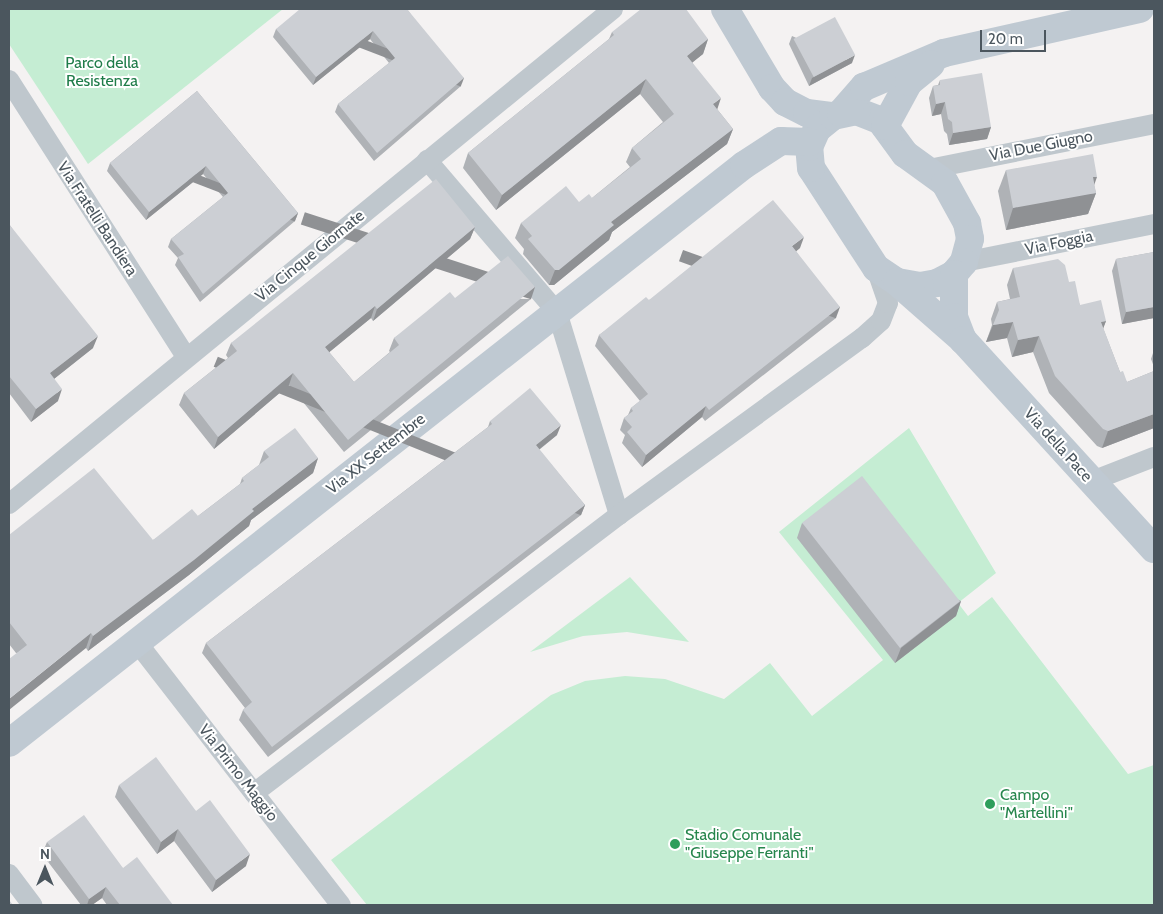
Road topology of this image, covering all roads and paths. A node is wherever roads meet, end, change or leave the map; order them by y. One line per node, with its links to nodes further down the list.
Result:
1 (613, 9): 12 (street, Via Cinque Giornate)
2 (1140, 9): 4 (main road)
3 (726, 10): 6 (main road)
4 (944, 53): 7 (main road); 9 (main road)
5 (9, 80): 21 (street, Via Fratelli Bandiera)
6 (776, 99): 7 (main road); 10 (main road); 11 (main road)
7 (837, 114): 9 (main road); 10 (main road)
8 (1154, 124): 14 (street, Via Due Giugno)
9 (885, 126): 14 (main road, Via della Pace)
10 (811, 140): 11 (main road, Via XX Settembre); 15 (main road)
11 (772, 145): 13 (main road, Via XX Settembre)
12 (427, 160): 19 (street); 21 (street, Via Cinque Giornate)
13 (744, 165): 15 (main road, Via XX Settembre); 19 (main road, Via XX Settembre)
14 (928, 169): 17 (main road, Via della Pace)
15 (820, 185): 18 (main road, Via della Pace)
16 (1154, 224): 17 (street, Via Foggia)
17 (959, 268): 18 (main road); 20 (main road, Via della Pace)
18 (887, 275): 20 (main road, Via della Pace); 25 (street)
19 (557, 312): 25 (street); 27 (main road, Via XX Settembre)
20 (963, 340): 23 (main road, Via della Pace)
21 (186, 357): 24 (street, Via Cinque Giornate)
22 (1154, 457): 23 (street)
23 (1092, 481): 26 (main road, Via della Pace)
24 (9, 504)
25 (619, 515): 29 (street)
26 (1154, 549)
27 (136, 641): 28 (main road, Via XX Settembre); 29 (street, Via Primo Maggio)
28 (9, 744)
29 (254, 793): 32 (street, Via Primo Maggio)
30 (9, 874): 31 (street)
31 (32, 905)
32 (340, 905)

